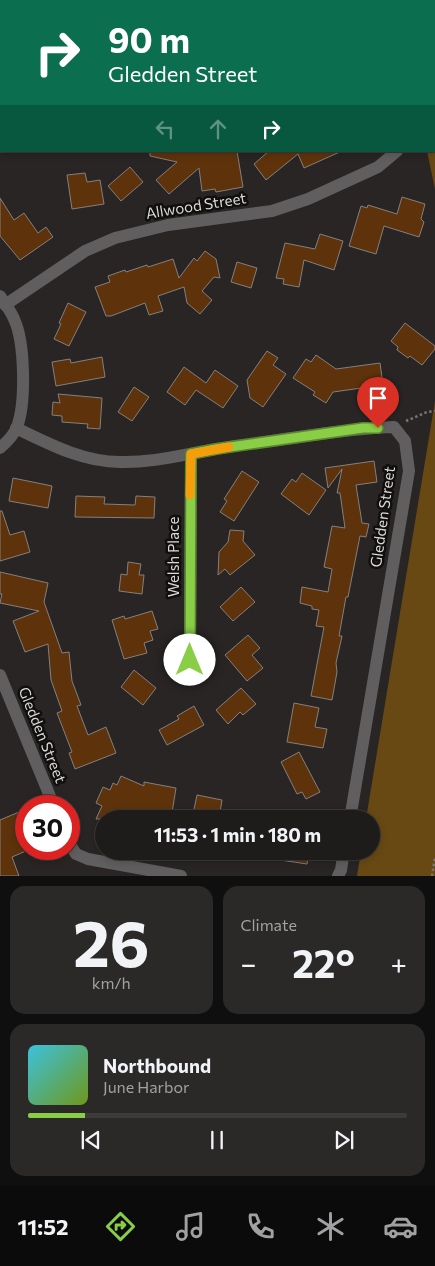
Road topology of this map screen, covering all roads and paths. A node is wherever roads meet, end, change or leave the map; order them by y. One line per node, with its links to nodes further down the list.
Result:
1 (396, 152): 2 (street, Allwood Street)
2 (3, 300): 5 (street)
3 (435, 411): 4 (path)
4 (394, 427): 7 (street); 11 (street, Gledden Street)
5 (16, 428): 6 (street); 7 (street)
6 (0, 448)
7 (191, 454): 8 (street, Welsh Place)
8 (190, 660)
9 (0, 675): 10 (street, Gledden Street)
10 (49, 795)
11 (352, 810)
12 (80, 856): 15 (street)
13 (435, 857): 17 (path)
14 (343, 860): 16 (street)
15 (181, 876)
16 (338, 876)
17 (432, 876)

